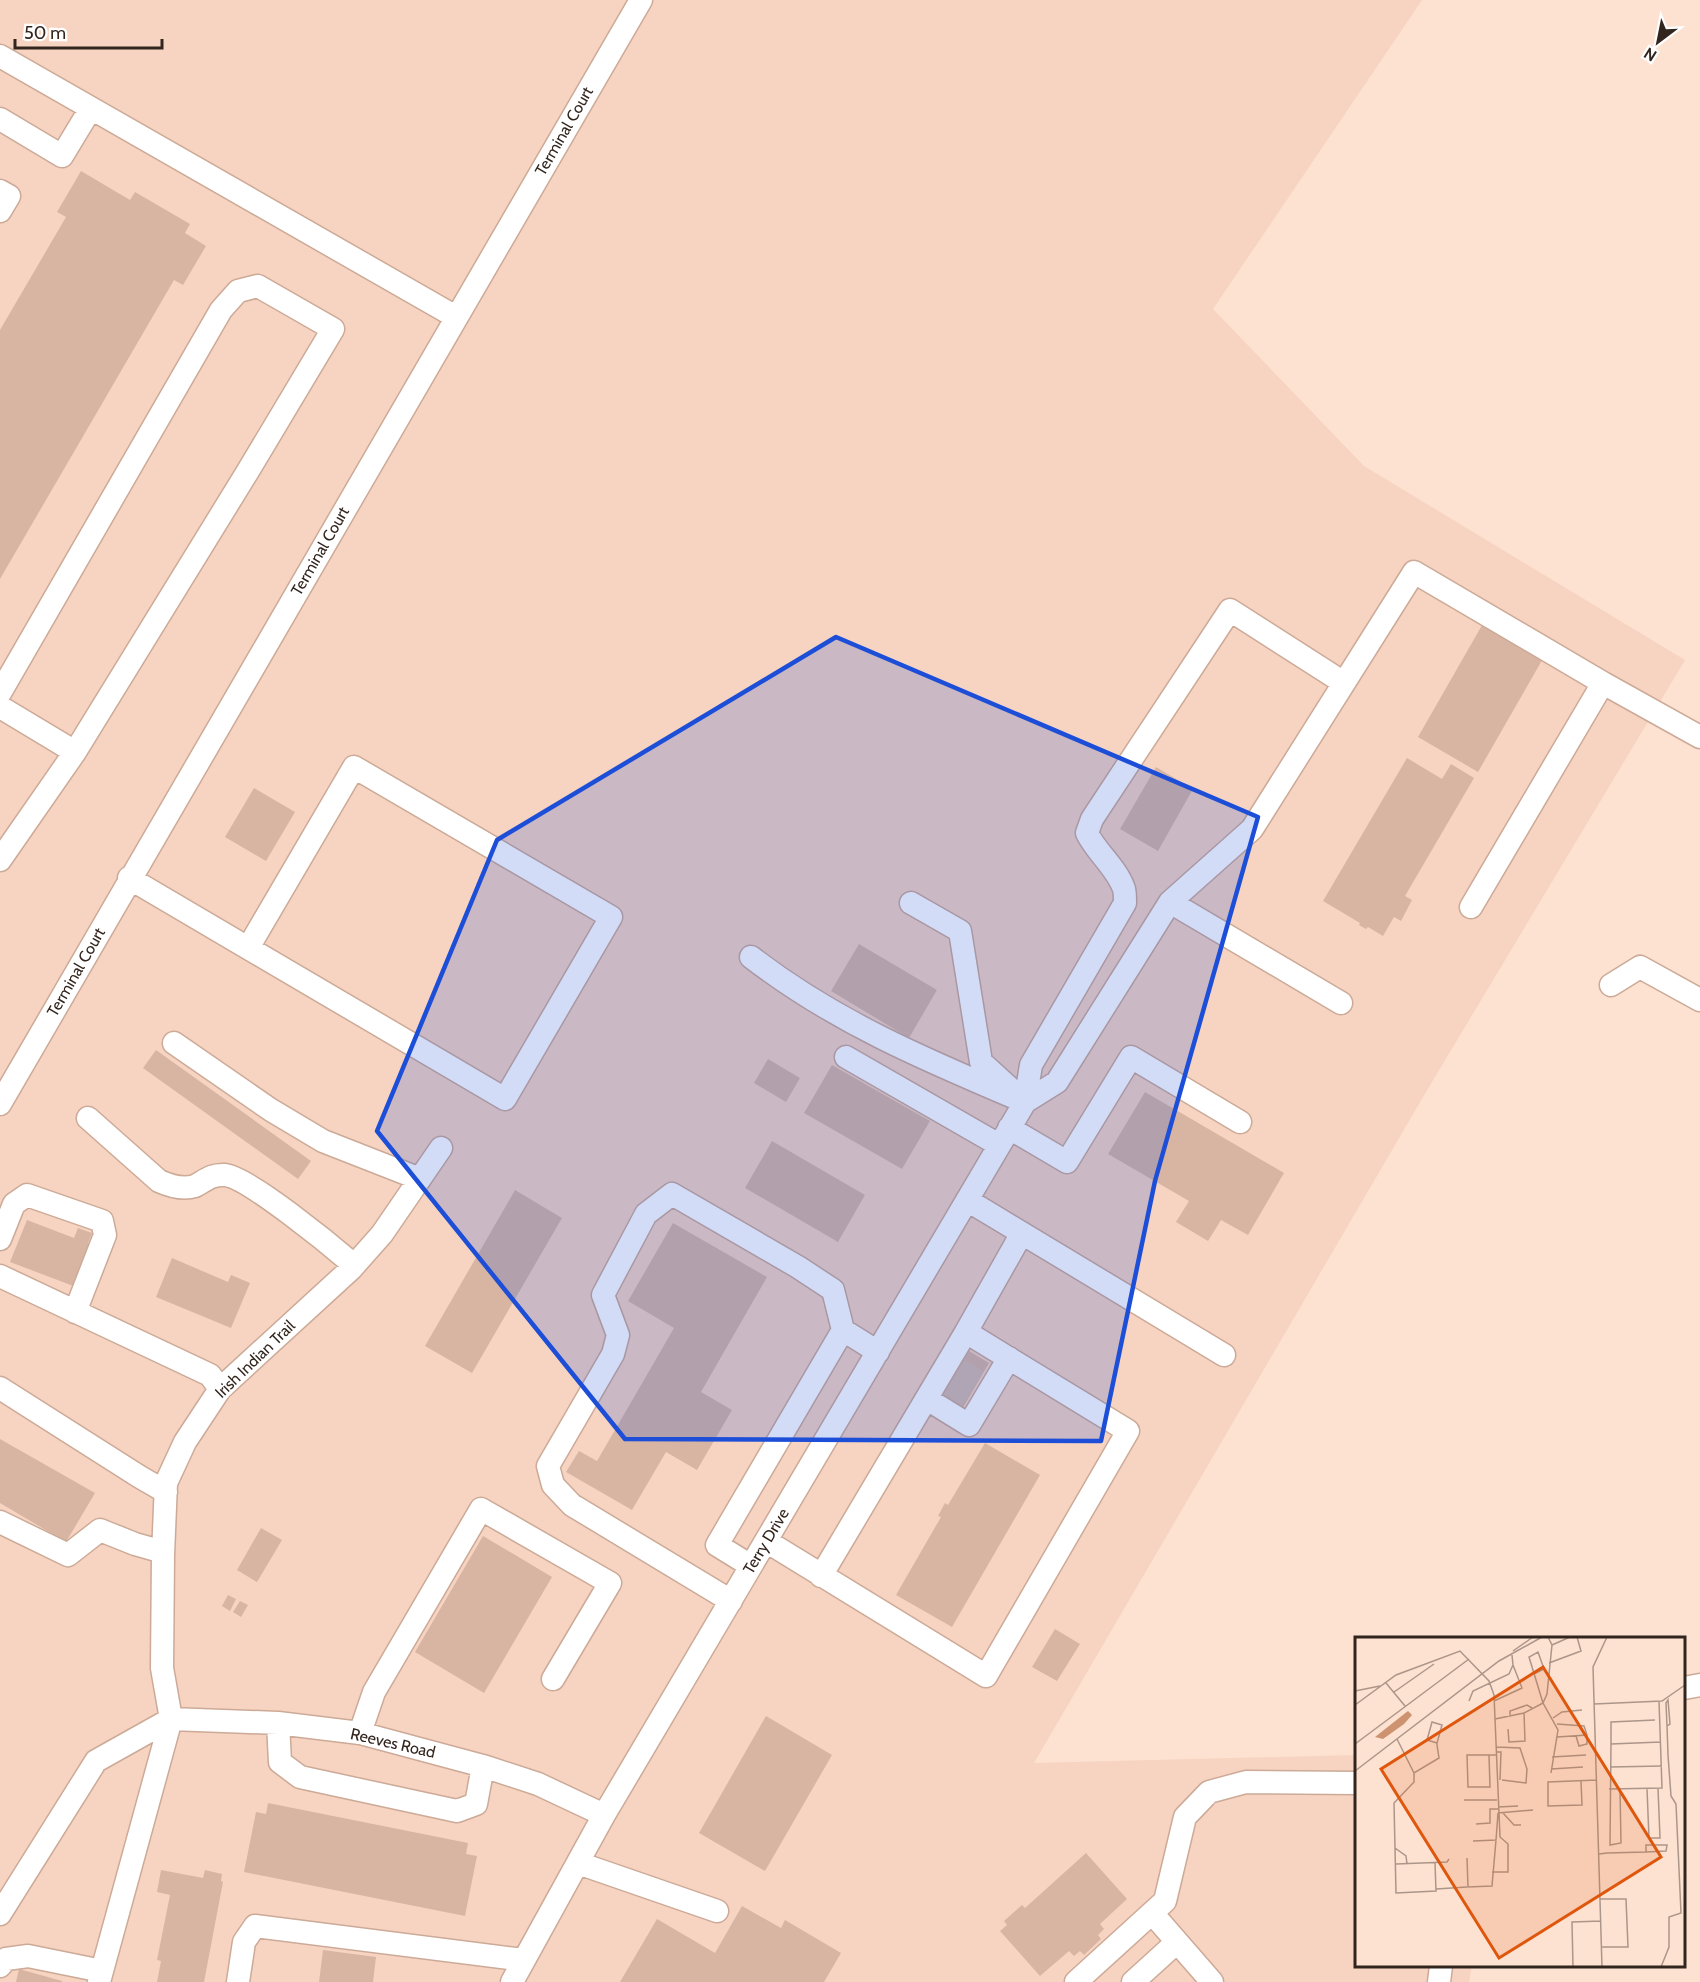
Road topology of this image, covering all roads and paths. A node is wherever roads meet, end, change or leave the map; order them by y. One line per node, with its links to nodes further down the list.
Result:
1 (641, 0): 7 (street, Terminal Court)
2 (0, 56): 3 (street)
3 (91, 108): 4 (street); 7 (street)
4 (0, 119)
5 (0, 191): 6 (street)
6 (0, 211)
7 (456, 318): 15 (street, Terminal Court)
8 (1344, 683): 9 (street); 16 (street); 26 (street)
9 (1603, 683): 12 (street); 18 (street)
10 (0, 693): 13 (street)
11 (0, 707): 13 (street)
12 (1700, 737)
13 (75, 752): 14 (street)
14 (0, 860)
15 (129, 878): 19 (street); 27 (street, Terminal Court)
16 (1170, 902): 23 (street); 26 (street)
17 (911, 903): 26 (street)
18 (1471, 907)
19 (248, 948): 19 (street)
20 (750, 957): 26 (street)
21 (1611, 985): 22 (street)
22 (1700, 1000)
23 (1341, 1003)
24 (174, 1043): 32 (street)
25 (846, 1057): 30 (street)
26 (1025, 1102): 30 (street, Terry Drive)
27 (0, 1104)
28 (88, 1118): 36 (street)
29 (1240, 1122): 30 (street)
30 (1004, 1137): 33 (street, Terry Drive)
31 (441, 1148): 32 (street, Irish Indian Trail)
32 (420, 1179): 36 (street, Irish Indian Trail)
33 (967, 1200): 34 (street); 41 (street, Terry Drive)
34 (1022, 1233): 40 (street); 42 (street)
35 (0, 1239): 38 (street)
36 (354, 1265): 46 (street, Irish Indian Trail)
37 (0, 1276): 38 (street)
38 (75, 1312): 46 (street)
39 (843, 1330): 41 (street); 51 (street); 53 (street)
40 (966, 1332): 43 (street); 44 (street)
41 (878, 1352): 49 (street, Terry Drive)
42 (1224, 1355)
43 (1009, 1358): 44 (street); 52 (street)
44 (944, 1379): 52 (street)
45 (0, 1388): 47 (street)
46 (220, 1389): 47 (street, Irish Indian Trail)
47 (166, 1492): 50 (street, Irish Indian Trail)
48 (0, 1522): 50 (street)
49 (766, 1541): 51 (street, Terry Drive); 52 (street)
50 (164, 1552): 57 (street, Irish Indian Trail)
51 (751, 1566): 53 (street, Terry Drive)
52 (821, 1576)
53 (731, 1601): 62 (street, Terry Drive)
54 (553, 1679): 59 (street)
55 (1700, 1685): 56 (street)
56 (1685, 1688)
57 (171, 1719): 58 (street, Reeves Road); 66 (street); 71 (street)
58 (278, 1724): 59 (street, Reeves Road); 60 (street)
59 (360, 1733): 60 (street, Reeves Road)
60 (483, 1766): 62 (street, Reeves Road)
61 (1355, 1783): 65 (street)
62 (604, 1815): 63 (street, Terry Drive)
63 (578, 1863): 64 (street); 68 (street, Terry Drive)
64 (717, 1911)
65 (1152, 1913): 67 (street); 74 (street)
66 (0, 1914)
67 (1177, 1942): 75 (street); 76 (street)
68 (524, 1960): 72 (street); 73 (street, Terry Drive)
69 (0, 1966): 71 (street)
70 (1440, 1967): 77 (street)
71 (100, 1977)
72 (238, 1982)
73 (512, 1982)
74 (1076, 1982)
75 (1133, 1982)
76 (1212, 1982)
77 (1439, 1982)

